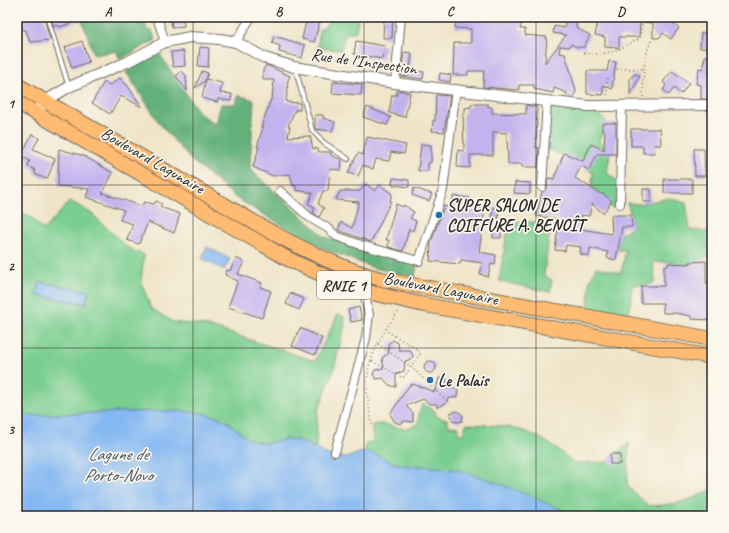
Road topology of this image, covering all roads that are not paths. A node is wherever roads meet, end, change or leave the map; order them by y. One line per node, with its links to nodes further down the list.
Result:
1 (47, 17): 10 (lane)
2 (157, 17): 5 (street)
3 (251, 17): 6 (street)
4 (401, 17): 8 (street)
5 (165, 42): 6 (street, Rue de l'Inspection); 10 (street, Rue de l'Inspection)
6 (236, 42): 7 (street, Rue de l'Inspection)
7 (294, 67): 8 (street, Rue de l'Inspection); 18 (lane)
8 (395, 83): 11 (street, Rue de l'Inspection)
9 (17, 85): 12 (highway, Boulevard Lagunaire / RNIE 1)
10 (69, 87): 12 (street, Rue de l'Inspection)
11 (456, 89): 13 (street, Rue de l'Inspection); 20 (street)
12 (45, 101): 17 (street, Rue de l'Inspection); 22 (highway, Boulevard Lagunaire / RNIE 1)
13 (547, 101): 16 (street, Rue de l'Inspection); 19 (street)
14 (17, 102): 17 (highway, Boulevard Lagunaire / RNIE 1)
15 (712, 105): 16 (street, Rue de l'Inspection)
16 (622, 106): 21 (street)
17 (36, 113): 23 (highway, Boulevard Lagunaire / RNIE 1)
18 (348, 159)
19 (542, 187)
20 (280, 191)
21 (620, 204)
22 (368, 276): 23 (street); 24 (highway, Boulevard Lagunaire / RNIE 1)
23 (364, 291): 25 (highway, Boulevard Lagunaire / RNIE 1); 26 (street)
24 (712, 339)
25 (712, 357)
26 (335, 452)

